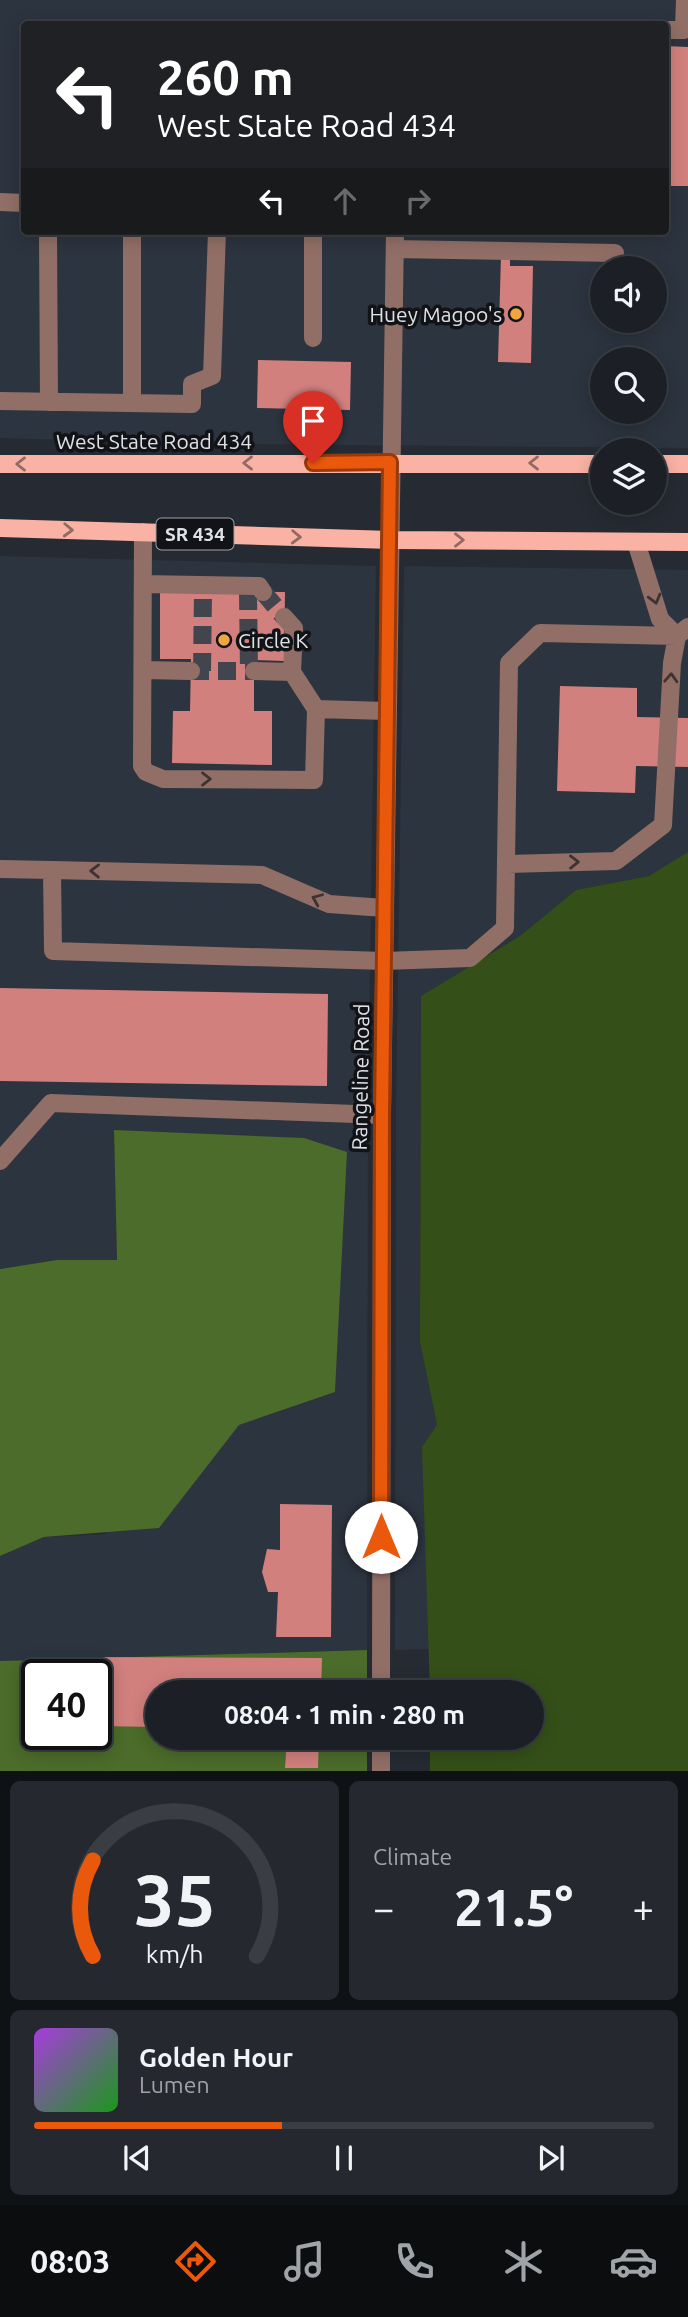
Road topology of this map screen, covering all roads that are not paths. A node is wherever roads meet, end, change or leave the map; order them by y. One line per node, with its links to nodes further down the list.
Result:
1 (685, 0): 2 (street)
2 (669, 30)
3 (0, 202): 4 (street)
4 (21, 203)
5 (48, 235): 13 (street)
6 (132, 235): 14 (street)
7 (217, 235): 14 (street)
8 (313, 235): 11 (street)
9 (395, 240): 10 (street); 15 (street, Rangeline Road)
10 (615, 253)
11 (313, 338)
12 (0, 401): 13 (street)
13 (49, 402): 14 (street)
14 (132, 403)
15 (390, 462): 16 (main road, West State Road 434, one-way to 16); 17 (main road, West State Road 434, one-way to 15); 22 (street, Rangeline Road)
16 (0, 464)
17 (590, 464)
18 (667, 464): 19 (main road)
19 (688, 464)
20 (0, 528): 21 (main road, SR 434, one-way to 21)
21 (143, 532): 22 (main road, SR 434, one-way to 22); 25 (street)
22 (391, 540): 23 (main road, SR 434, one-way to 23); 34 (street, Rangeline Road)
23 (636, 542): 24 (main road, SR 434); 28 (street, one-way to 28)
24 (688, 542)
25 (143, 584): 26 (street); 29 (street)
26 (253, 590)
27 (284, 617): 32 (street)
28 (682, 632): 35 (street, one-way to 28); 35 (street)
29 (143, 670): 30 (street); 33 (street, one-way to 33)
30 (191, 671)
31 (254, 671): 32 (street)
32 (292, 672): 33 (street)
33 (316, 709): 34 (street)
34 (387, 711): 38 (street, Rangeline Road)
35 (506, 864): 39 (street)
36 (0, 869): 37 (street)
37 (52, 870): 38 (street, one-way to 37); 39 (street)
38 (384, 908): 39 (street, Rangeline Road)
39 (384, 961): 40 (street, Rangeline Road)
40 (382, 1115): 41 (street); 42 (street, Rangeline Road)
41 (0, 1161)
42 (381, 1680)
43 (381, 1750): 44 (street)
44 (381, 1771)

